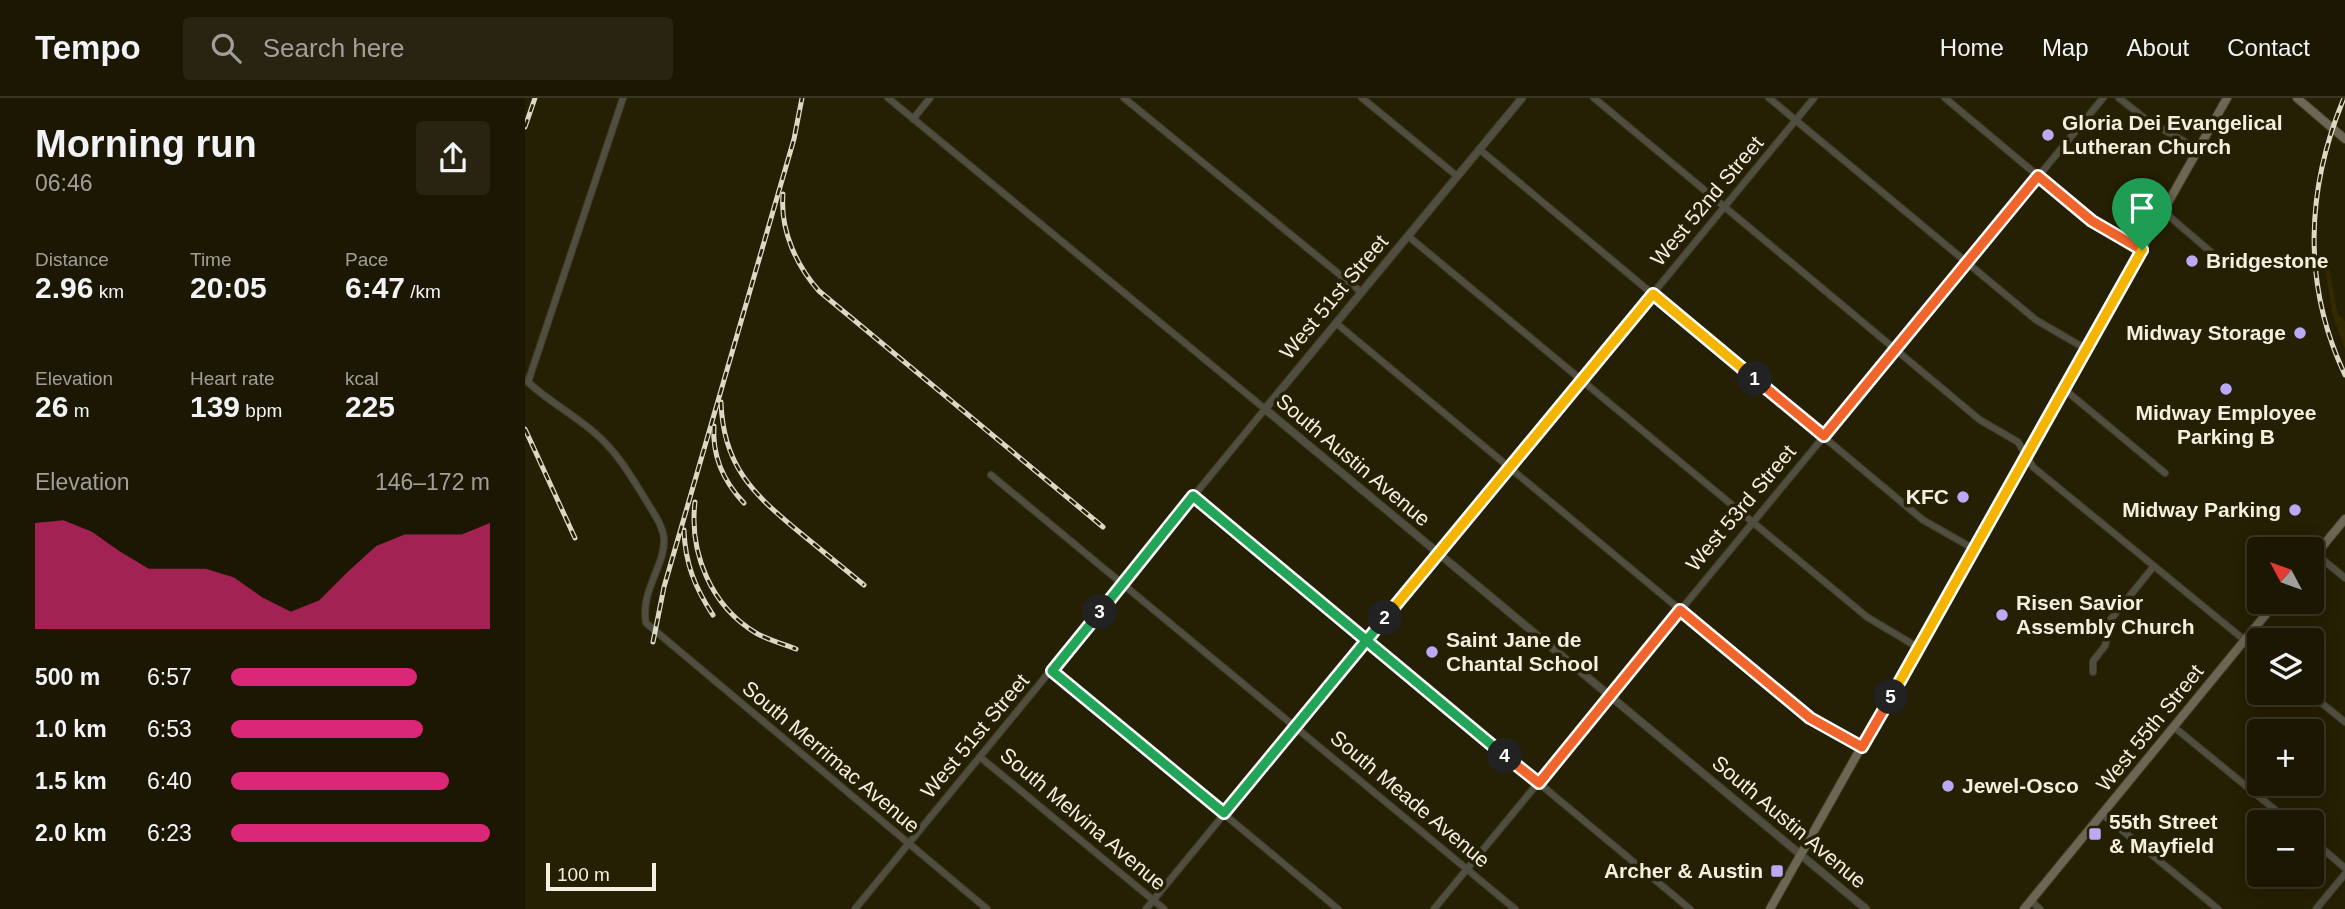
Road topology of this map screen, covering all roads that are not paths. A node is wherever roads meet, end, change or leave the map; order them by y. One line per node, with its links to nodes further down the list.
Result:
1 (623, 98): 69 (street, South Merrimac Avenue)
2 (888, 98): 15 (street, South Austin Avenue)
3 (930, 98): 15 (street)
4 (1124, 98): 28 (street)
5 (1362, 98): 20 (street)
6 (1522, 98): 18 (street, West 51st Street)
7 (1594, 98): 22 (street)
8 (1769, 98): 16 (street)
9 (1814, 98): 16 (street, West 52nd Street)
10 (1945, 98): 21 (street)
11 (2103, 98): 21 (street, West 53rd Street)
12 (2119, 98): 19 (street)
13 (2227, 98): 19 (main road)
14 (2297, 98): 17 (main road)
15 (913, 118): 35 (street, South Austin Avenue)
16 (1796, 120): 22 (street, West 52nd Street); 27 (street)
17 (2345, 139)
18 (1479, 149): 20 (street, West 51st Street); 29 (street)
19 (2198, 149): 23 (main road)
20 (1457, 176): 24 (street, West 51st Street)
21 (2038, 176): 25 (street); 27 (street, West 53rd Street)
22 (1724, 207): 29 (street, West 52nd Street); 32 (street)
23 (2163, 211): 25 (main road); 26 (street)
24 (1408, 236): 28 (street, West 51st Street); 33 (street)
25 (2142, 250): 31 (main road)
26 (2212, 253)
27 (1967, 263): 31 (street); 32 (street, West 53rd Street)
28 (1361, 292): 30 (street, West 51st Street)
29 (1653, 294): 33 (street, West 52nd Street); 36 (street)
30 (1336, 323): 35 (street, West 51st Street); 38 (street)
31 (2086, 349): 34 (main road)
32 (1895, 350): 36 (street, West 53rd Street); 37 (street)
33 (1581, 380): 38 (street, West 52nd Street); 43 (street)
34 (2064, 389): 37 (main road); 39 (street)
35 (1265, 410): 41 (street, West 51st Street); 46 (street, South Austin Avenue)
36 (1824, 436): 43 (street, West 53rd Street); 45 (street)
37 (2027, 456): 45 (main road); 48 (street)
38 (1510, 467): 46 (street, West 52nd Street); 51 (street)
39 (2165, 472)
40 (991, 475): 50 (street, South Meade Avenue)
41 (1193, 496): 50 (street, West 51st Street); 53 (street)
42 (2345, 519): 44 (main road)
43 (1753, 523): 51 (street, West 53rd Street); 55 (street)
44 (2324, 544)
45 (1974, 549): 55 (main road)
46 (1439, 554): 53 (street, West 52nd Street); 58 (street, South Austin Avenue)
47 (2324, 563): 49 (street)
48 (2154, 566): 54 (street); 57 (street)
49 (2345, 578)
50 (1123, 583): 56 (street, West 51st Street); 61 (street, South Meade Avenue)
51 (1680, 610): 58 (street, West 53rd Street); 63 (street)
52 (2266, 614): 54 (main road, West 55th Street)
53 (1367, 640): 61 (street, West 52nd Street); 65 (street)
54 (2245, 640): 62 (main road, West 55th Street)
55 (1919, 648): 63 (main road)
56 (1052, 671): 64 (street, West 51st Street); 67 (street)
57 (2092, 672)
58 (1611, 696): 65 (street, West 53rd Street); 71 (street, South Austin Avenue)
59 (2324, 705): 60 (street)
60 (2345, 722)
61 (1295, 727): 67 (street, West 52nd Street); 73 (street, South Meade Avenue)
62 (2174, 727): 66 (street); 68 (main road, West 55th Street)
63 (1862, 747): 71 (main road)
64 (980, 757): 69 (street, West 51st Street); 75 (street, South Melvina Avenue)
65 (1539, 783): 73 (street, West 53rd Street); 84 (street)
66 (2275, 810)
67 (1224, 813): 75 (street, West 52nd Street); 81 (street)
68 (2102, 814): 76 (main road, West 55th Street); 89 (street)
69 (908, 845): 77 (street, West 51st Street); 78 (street, South Merrimac Avenue)
70 (2324, 851): 72 (street)
71 (1801, 854): 85 (main road); 86 (street, South Austin Avenue)
72 (2345, 868)
73 (1467, 869): 82 (street, West 53rd Street); 83 (street, South Meade Avenue)
74 (2345, 874): 90 (street)
75 (1153, 900): 79 (street, West 52nd Street); 80 (street, South Melvina Avenue)
76 (2031, 901): 87 (main road, West 55th Street); 88 (street)
77 (855, 909)
78 (987, 909)
79 (1146, 909)
80 (1164, 909)
81 (1338, 909)
82 (1434, 909)
83 (1515, 909)
84 (1690, 909)
85 (1770, 909)
86 (1866, 909)
87 (2024, 909)
88 (2041, 909)
89 (2218, 909)
90 (2316, 909)

